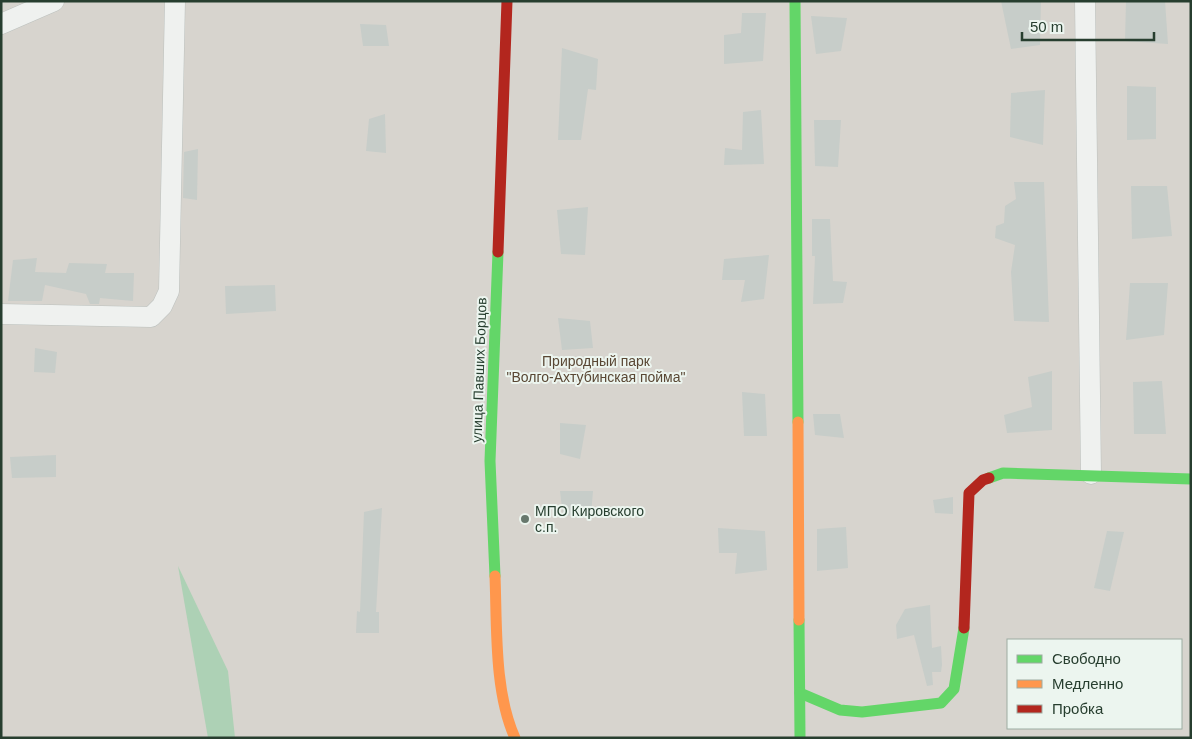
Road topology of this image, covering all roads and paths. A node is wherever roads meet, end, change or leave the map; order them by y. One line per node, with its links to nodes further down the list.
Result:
1 (54, 1): 6 (street)
2 (175, 1): 7 (street)
3 (507, 1): 11 (street, улица Павших Борцов)
4 (795, 1): 10 (street)
5 (1085, 1): 8 (street)
6 (1, 24)
7 (1, 314)
8 (1091, 474): 9 (street); 10 (street)
9 (1191, 479)
10 (800, 693): 12 (street)
11 (515, 738)
12 (800, 738)

